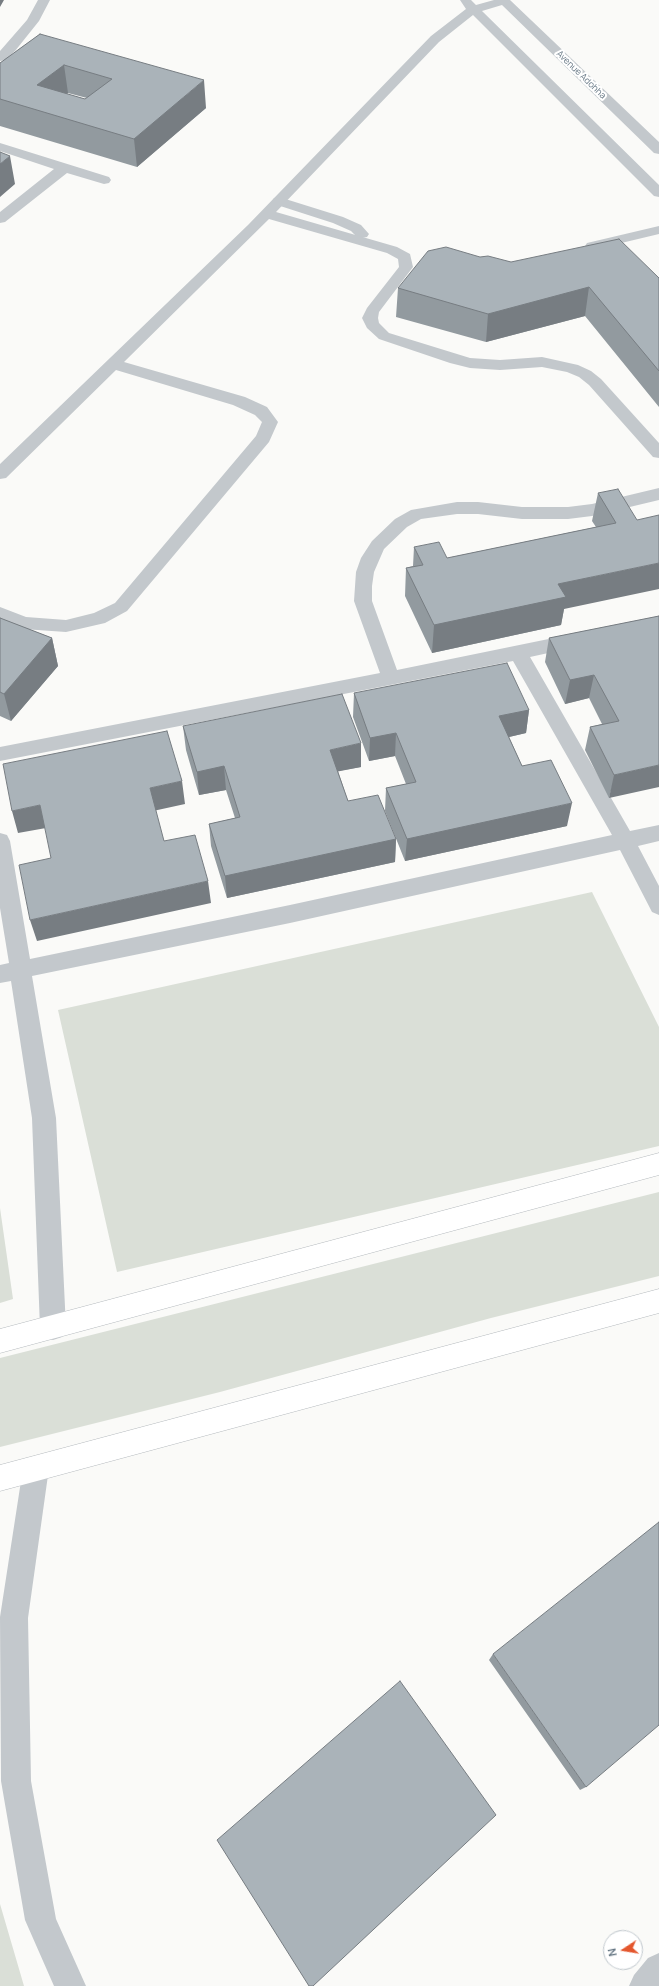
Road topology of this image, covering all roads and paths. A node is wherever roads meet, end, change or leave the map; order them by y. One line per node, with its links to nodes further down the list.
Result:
1 (44, 0): 4 (street)
2 (503, 1): 3 (street); 6 (street, Avenue Adohha)
3 (469, 4): 9 (street); 10 (street)
4 (0, 57)
5 (0, 147): 7 (street)
6 (659, 150)
7 (65, 167): 8 (street); 12 (street)
8 (104, 180)
9 (659, 193)
10 (279, 201): 11 (street); 14 (street)
11 (266, 214): 16 (street); 17 (street)
12 (0, 220)
13 (659, 230): 15 (street)
14 (362, 234)
15 (580, 249)
16 (112, 364): 18 (street); 20 (street)
17 (659, 453)
18 (4, 465)
19 (659, 494): 23 (street)
20 (0, 613)
21 (592, 637): 22 (street)
22 (518, 653): 23 (street); 26 (street)
23 (391, 678): 24 (street)
24 (0, 754)
25 (659, 833): 26 (street)
26 (626, 840): 28 (street); 29 (street)
27 (0, 841): 29 (street)
28 (659, 906)
29 (10, 972): 32 (street)
30 (659, 1164): 32 (main road)
31 (659, 1301): 34 (main road)
32 (53, 1328): 33 (main road)
33 (0, 1341)
34 (36, 1468): 35 (main road); 37 (street)
35 (0, 1478)
36 (659, 1969): 38 (street)
37 (70, 1986)
38 (645, 1986)

